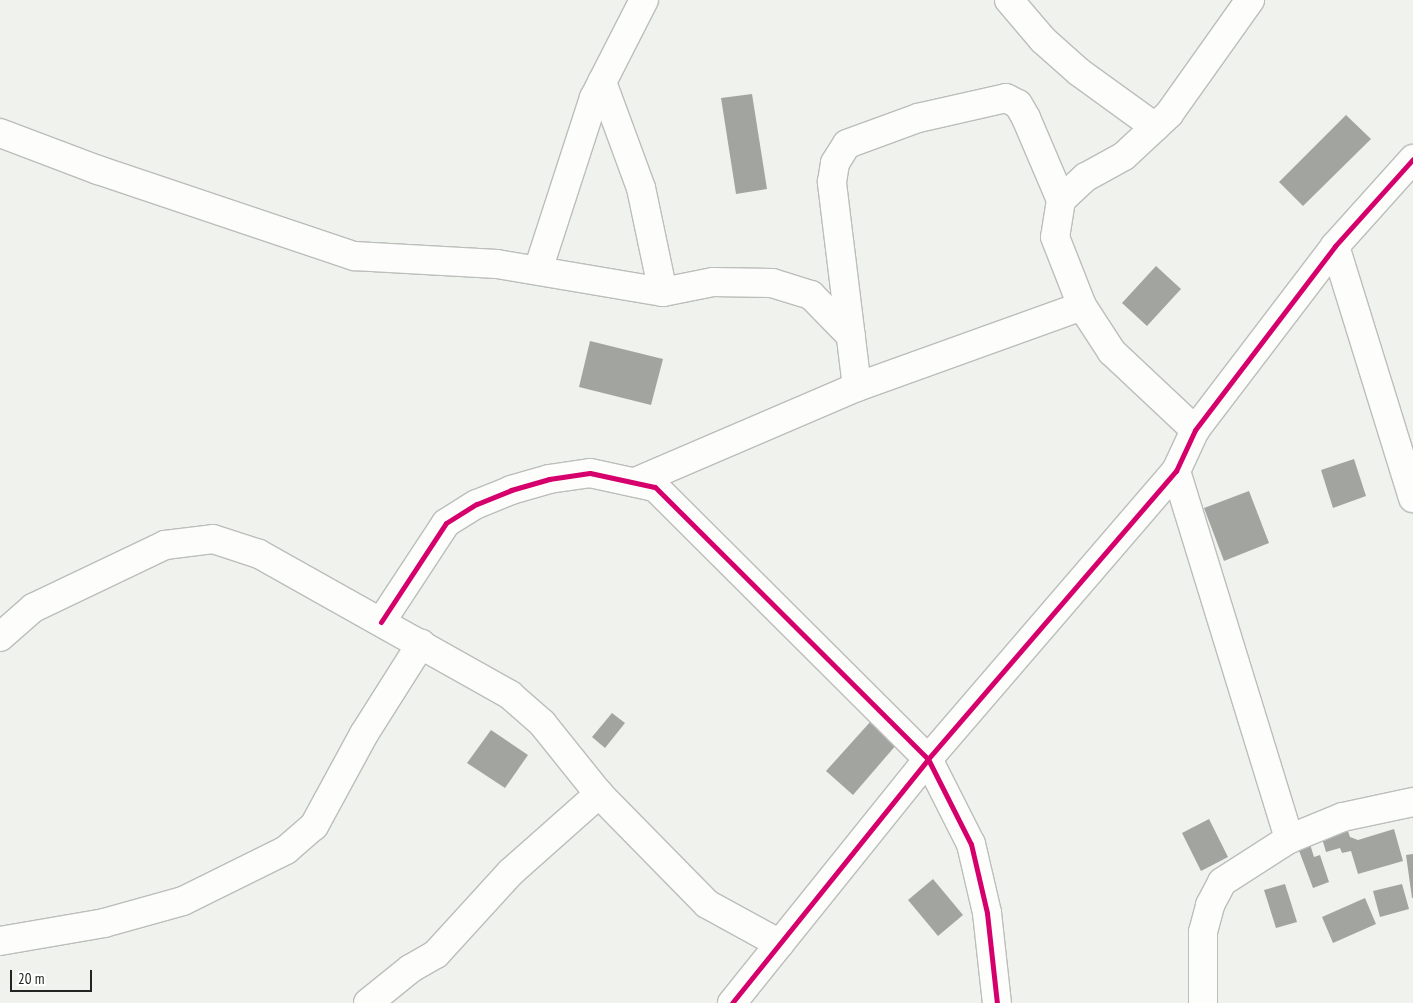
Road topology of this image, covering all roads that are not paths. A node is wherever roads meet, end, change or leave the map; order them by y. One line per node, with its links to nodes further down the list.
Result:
1 (644, 0): 4 (street)
2 (1009, 0): 5 (street)
3 (1250, 0): 5 (street)
4 (602, 82): 10 (street); 11 (street)
5 (1155, 127): 8 (street)
6 (0, 133): 10 (street)
7 (1413, 159): 9 (street)
8 (1061, 200): 12 (street); 13 (street)
9 (1335, 246): 15 (street); 18 (street)
10 (538, 270): 11 (street)
11 (663, 292): 13 (street)
12 (1082, 306): 14 (street); 15 (street)
13 (850, 336): 14 (street)
14 (856, 387): 17 (street)
15 (1195, 430): 16 (street)
16 (1176, 471): 22 (street); 25 (street)
17 (635, 482): 19 (street); 22 (street)
18 (1411, 486)
19 (381, 622): 20 (street); 21 (street)
20 (0, 637)
21 (421, 644): 23 (street); 26 (street)
22 (928, 759): 27 (street); 30 (street)
23 (599, 794): 27 (street); 28 (street)
24 (1413, 802): 25 (street)
25 (1289, 839): 31 (street)
26 (0, 942)
27 (780, 944): 29 (street)
28 (368, 1003)
29 (732, 1003)
30 (998, 1003)
31 (1203, 1003)

